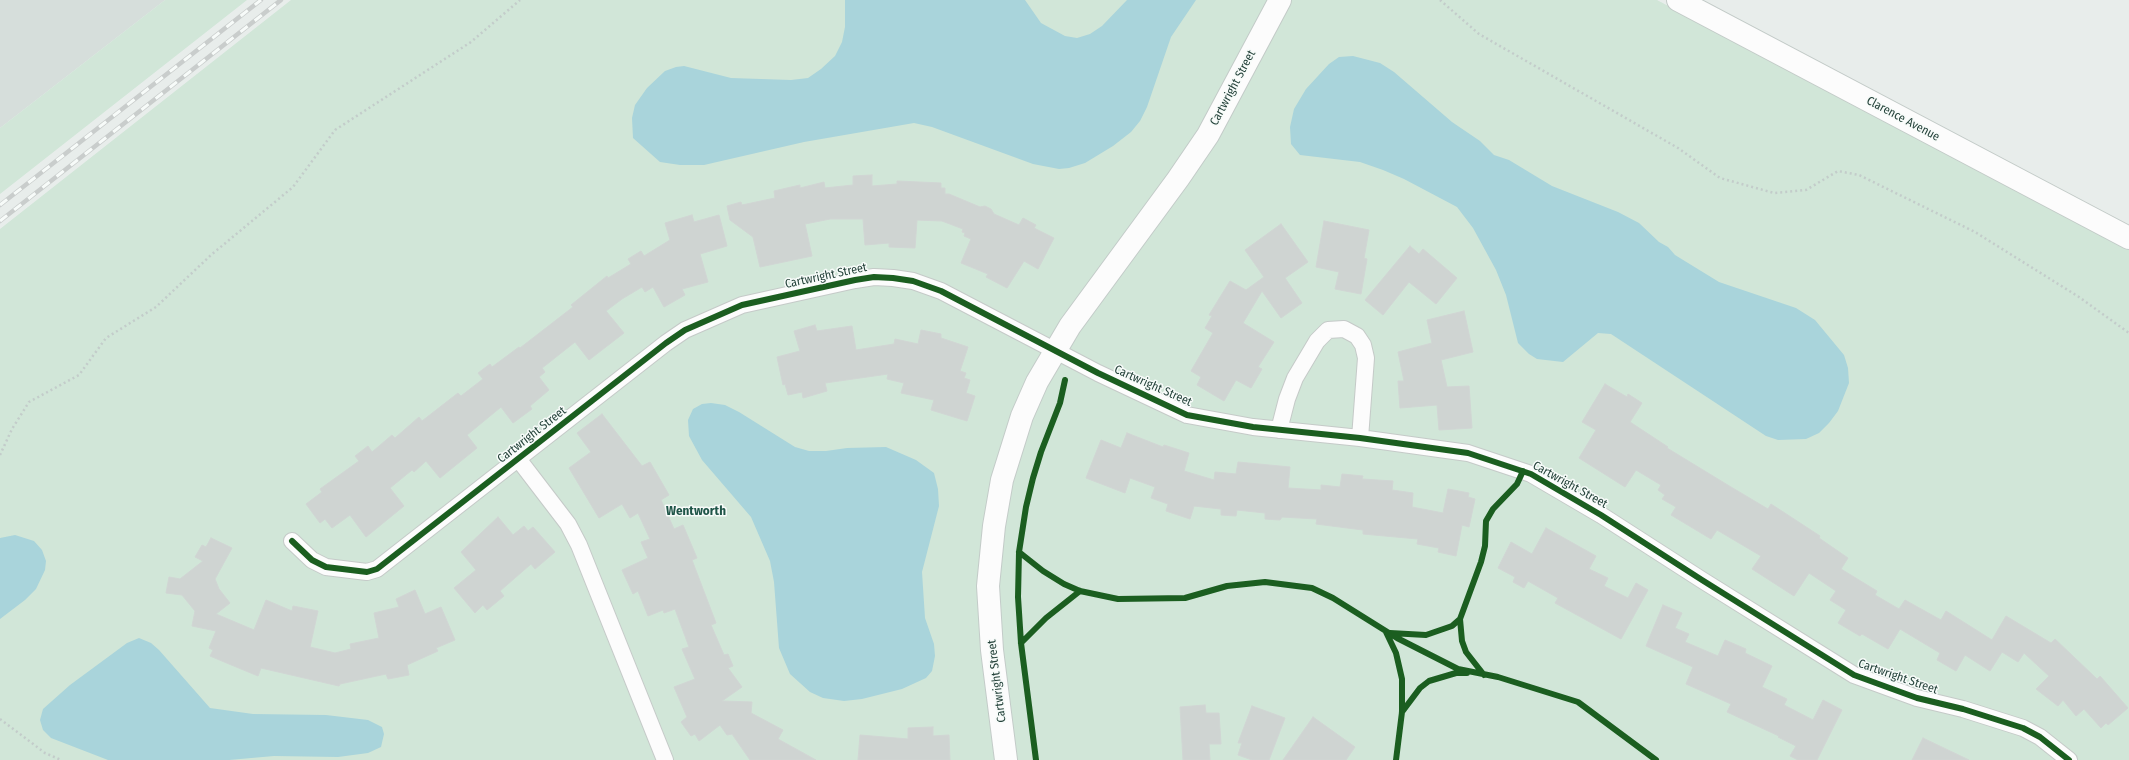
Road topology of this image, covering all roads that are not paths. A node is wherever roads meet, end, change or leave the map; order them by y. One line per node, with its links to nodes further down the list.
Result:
1 (1280, 0): 4 (street, Cartwright Street)
2 (1678, 0): 3 (street, Clarence Avenue)
3 (2129, 238)
4 (1055, 349): 5 (street, Cartwright Street); 7 (street, Cartwright Street); 10 (street, Cartwright Street)
5 (1279, 430): 6 (street, Cartwright Street); 6 (street)
6 (1360, 438): 11 (street, Cartwright Street)
7 (519, 460): 8 (street, Cartwright Street); 9 (street, Cartwright Street)
8 (292, 541)
9 (665, 760)
10 (1006, 760)
11 (2069, 760)

